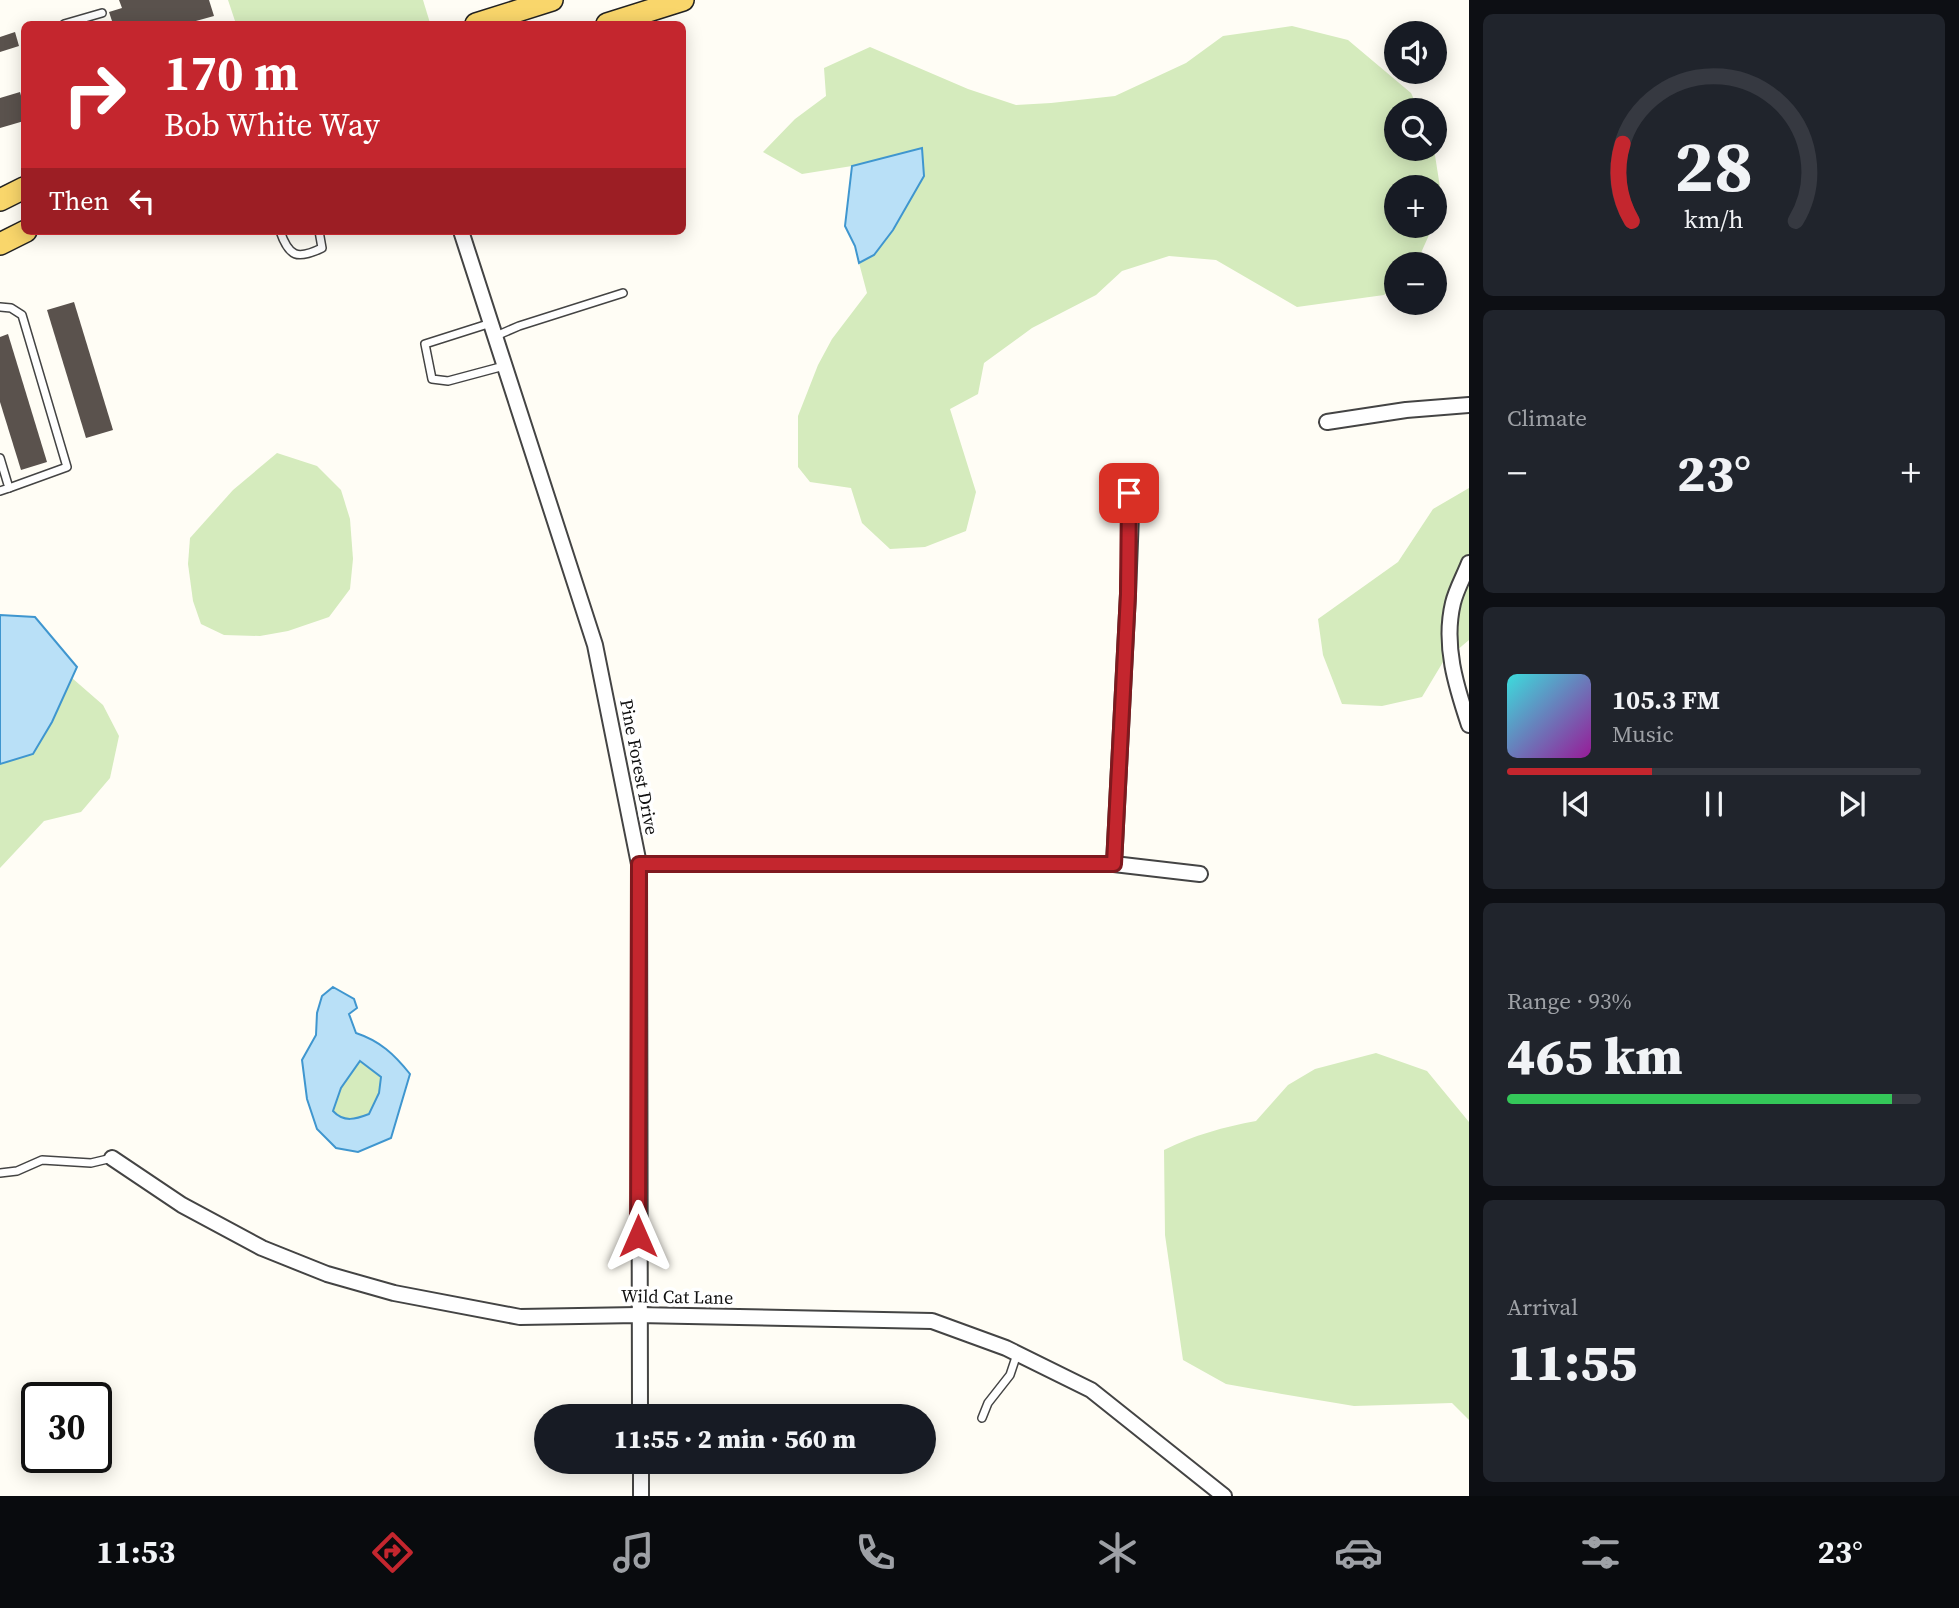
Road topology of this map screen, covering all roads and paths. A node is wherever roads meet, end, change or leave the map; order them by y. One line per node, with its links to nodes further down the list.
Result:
1 (552, 0): 5 (main road)
2 (683, 0): 6 (main road)
3 (102, 13): 4 (lane)
4 (74, 21)
5 (486, 21)
6 (616, 21)
7 (21, 190): 8 (main road)
8 (0, 200)
9 (21, 234): 13 (main road)
10 (281, 235): 11 (lane)
11 (320, 235)
12 (462, 235): 16 (street, Pine Forest Drive)
13 (0, 244)
14 (624, 293): 16 (lane)
15 (0, 307): 21 (lane)
16 (493, 330): 17 (street, Pine Forest Drive); 17 (lane)
17 (505, 366): 26 (street, Pine Forest Drive)
18 (1469, 405): 19 (street)
19 (1327, 422)
20 (0, 458): 21 (lane)
21 (9, 488): 22 (lane)
22 (0, 491)
23 (1129, 493): 27 (street)
24 (1469, 563): 25 (street)
25 (1469, 725)
26 (639, 864): 27 (street); 31 (street, Pine Forest Drive)
27 (1114, 864): 28 (street)
28 (1200, 874)
29 (112, 1158): 30 (lane); 31 (street, Wild Cat Lane)
30 (0, 1173)
31 (638, 1315): 32 (street, Wild Cat Lane); 33 (street, Pine Forest Drive)
32 (1017, 1354): 34 (lane); 37 (street, Wild Cat Lane)
33 (640, 1404)
34 (982, 1418)
35 (641, 1474): 36 (street)
36 (641, 1496)
37 (1224, 1496)

